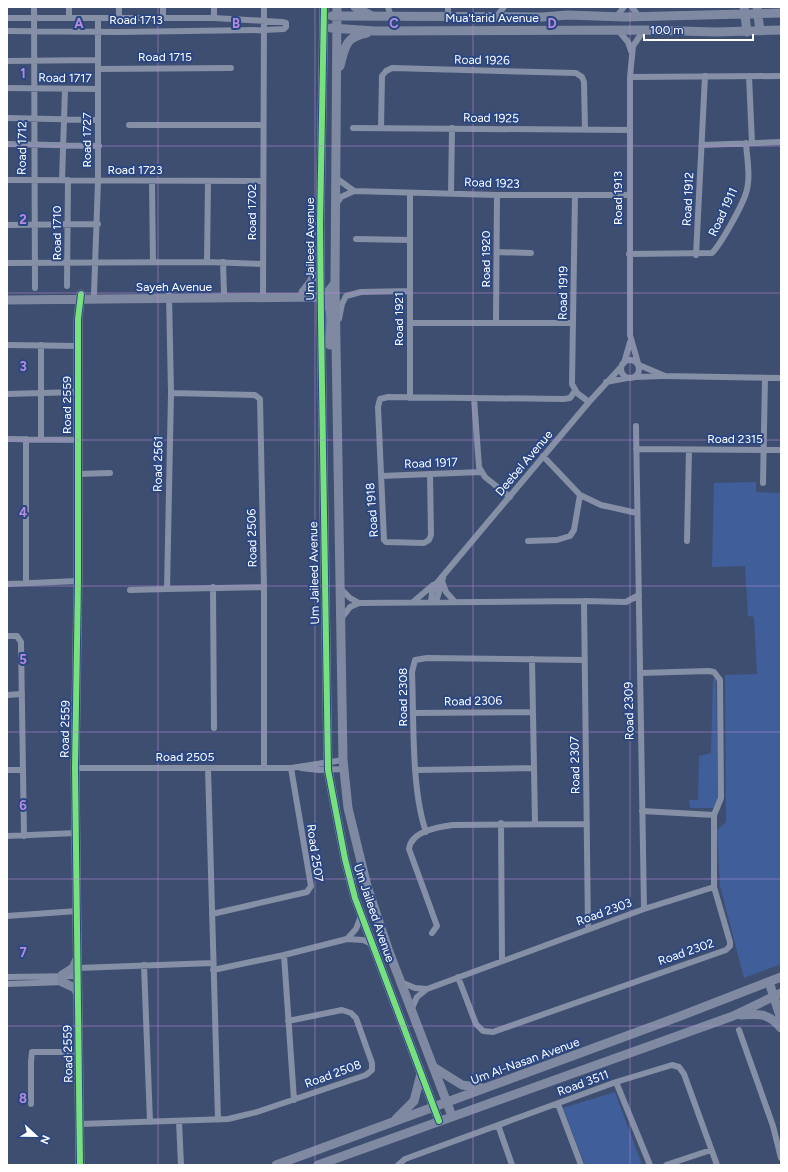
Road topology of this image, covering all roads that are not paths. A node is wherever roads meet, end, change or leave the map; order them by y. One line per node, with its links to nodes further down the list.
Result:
1 (34, 7): 32 (street, Road 1712)
2 (69, 7): 33 (street)
3 (119, 7): 25 (street)
4 (163, 7): 35 (street)
5 (214, 7): 36 (street)
6 (264, 7): 37 (street, Road 1702)
7 (355, 7): 26 (street)
8 (388, 7): 27 (street)
9 (448, 7): 28 (street)
10 (504, 7): 24 (street)
11 (624, 7): 29 (street)
12 (632, 7): 30 (street)
13 (733, 7): 23 (street)
14 (776, 7): 15 (street)
15 (781, 9)
16 (745, 10): 17 (street, Mua'tarid Avenue); 23 (street, Mua'tarid Avenue); 49 (street)
17 (757, 10): 22 (street, Mua'tarid Avenue); 48 (street)
18 (324, 11): 21 (street, Mua'tarid Avenue); 38 (street, Um Jaileed Avenue)
19 (568, 11): 24 (street, Mua'tarid Avenue); 29 (street, Mua'tarid Avenue)
20 (696, 11): 23 (street, Mua'tarid Avenue); 30 (street, Mua'tarid Avenue)
21 (337, 12): 26 (street, Mua'tarid Avenue); 39 (street, Um Jaileed Avenue)
22 (781, 13)
23 (718, 15)
24 (497, 16): 28 (street, Mua'tarid Avenue)
25 (120, 17): 34 (street, Road 1713); 35 (street, Road 1713)
26 (373, 17): 27 (street, Mua'tarid Avenue)
27 (391, 17): 28 (street, Mua'tarid Avenue)
28 (448, 17)
29 (616, 17): 30 (street, Mua'tarid Avenue)
30 (639, 17)
31 (7, 18): 32 (street, Road 1713)
32 (34, 18): 33 (street, Road 1713); 45 (street, Road 1712)
33 (69, 18): 34 (street, Road 1713)
34 (98, 18): 46 (street, Road 1727)
35 (163, 18): 36 (street, Road 1713)
36 (214, 18): 37 (street, Road 1713)
37 (264, 21): 40 (street, Road 1702); 40 (street, Road 1713)
38 (324, 28): 39 (street, Mua'tarid Avenue); 104 (street, Um Jaileed Avenue)
39 (337, 28): 47 (street, Mua'tarid Avenue); 60 (street, Um Jaileed Avenue)
40 (264, 30): 46 (street, Road 1713); 70 (street, Road 1702)
41 (618, 30): 42 (street, Mua'tarid Avenue); 47 (street, Mua'tarid Avenue); 50 (street, Road 1913)
42 (644, 30): 49 (street, Mua'tarid Avenue); 50 (street, Road 1913)
43 (781, 30): 48 (street, Mua'tarid Avenue)
44 (7, 31): 45 (street, Road 1713)
45 (34, 31): 46 (street, Road 1713); 53 (street, Road 1712)
46 (98, 31): 51 (street, Road 1727)
47 (375, 31): 60 (street)
48 (760, 31): 49 (street, Mua'tarid Avenue)
49 (747, 32)
50 (631, 54): 59 (street, Road 1913)
51 (98, 60): 53 (street); 55 (street, Road 1727)
52 (7, 61): 53 (street)
53 (35, 61): 62 (street, Road 1712)
54 (231, 68): 55 (street, Road 1715)
55 (98, 69): 63 (street, Road 1727)
56 (705, 76): 57 (street); 59 (street); 80 (street, Road 1912)
57 (749, 76): 58 (street); 77 (street, Road 1911)
58 (781, 76)
59 (630, 77): 75 (street, Road 1913)
60 (336, 83): 83 (street, Um Jaileed Avenue)
61 (7, 88): 62 (street, Road 1717)
62 (34, 88): 64 (street, Road 1717); 66 (street, Road 1712)
63 (98, 89): 64 (street, Road 1717); 68 (street, Road 1727)
64 (64, 90): 67 (street, Road 1710)
65 (7, 118): 66 (street)
66 (34, 118): 67 (street); 79 (street, Road 1712)
67 (64, 120): 68 (street); 81 (street, Road 1710)
68 (98, 120): 82 (street, Road 1727)
69 (129, 125): 70 (street)
70 (263, 125): 90 (street, Road 1702)
71 (353, 128): 72 (street, Road 1925)
72 (381, 128): 73 (street, Road 1925); 74 (street, Road 1926)
73 (452, 128): 74 (street, Road 1925); 93 (street)
74 (586, 130): 75 (street, Road 1925)
75 (630, 130): 96 (street, Road 1913)
76 (781, 142): 77 (street)
77 (749, 143): 80 (street); 108 (street, Road 1911)
78 (7, 144): 79 (street)
79 (34, 144): 81 (street); 85 (street, Road 1712)
80 (702, 144): 108 (street, Road 1912)
81 (63, 145): 82 (street); 86 (street, Road 1710)
82 (99, 146): 87 (street, Road 1727)
83 (336, 178): 91 (street); 97 (street, Um Jaileed Avenue)
84 (7, 180): 85 (street, Road 1723)
85 (33, 180): 86 (street, Road 1723); 100 (street, Road 1712)
86 (65, 180): 87 (street, Road 1723); 101 (street, Road 1710)
87 (98, 181): 88 (street, Road 1723); 98 (street, Road 1727)
88 (152, 181): 89 (street, Road 1723); 111 (street)
89 (208, 181): 90 (street, Road 1723); 112 (street)
90 (263, 181): 116 (street, Road 1702)
91 (354, 191): 92 (street, Road 1923); 97 (street)
92 (410, 193): 93 (street, Road 1923); 103 (street, Road 1921)
93 (451, 193): 94 (street, Road 1923)
94 (497, 195): 95 (street, Road 1923); 105 (street, Road 1920)
95 (575, 195): 96 (street, Road 1923); 133 (street, Road 1919)
96 (629, 195): 107 (street, Road 1913)
97 (336, 207): 117 (street, Um Jaileed Avenue)
98 (98, 224): 101 (street); 110 (street, Road 1727)
99 (7, 225): 100 (street)
100 (35, 225): 101 (street); 115 (street, Road 1712)
101 (69, 225): 109 (street, Road 1710)
102 (356, 239): 103 (street)
103 (410, 240): 120 (street, Road 1921)
104 (321, 252): 123 (street); 124 (street, Um Jaileed Avenue)
105 (497, 252): 106 (street); 131 (street, Road 1920)
106 (531, 253)
107 (629, 254): 108 (street, Road 1911); 135 (street, Road 1913)
108 (696, 255)
109 (68, 262): 110 (street); 115 (street); 118 (street, Road 1710)
110 (96, 262): 111 (street); 126 (street, Road 1727)
111 (153, 262): 112 (street)
112 (207, 262): 113 (street)
113 (223, 262): 116 (street); 121 (street)
114 (7, 263): 115 (street)
115 (35, 263): 119 (street, Road 1712)
116 (263, 264): 125 (street, Road 1702)
117 (335, 283): 124 (street); 134 (street, Um Jaileed Avenue)
118 (67, 286)
119 (35, 288)
120 (410, 291): 132 (street, Road 1921); 134 (street)
121 (224, 293): 125 (street, Sayeh Avenue); 127 (street, Sayeh Avenue)
122 (7, 294): 128 (street, Sayeh Avenue)
123 (306, 294): 124 (street, Sayeh Avenue); 125 (street, Sayeh Avenue); 130 (street)
124 (322, 294): 130 (street, Um Jaileed Avenue); 152 (street)
125 (263, 295): 127 (street, Sayeh Avenue)
126 (94, 296): 127 (street, Sayeh Avenue); 128 (street, Sayeh Avenue)
127 (169, 296): 150 (street, Road 2561)
128 (77, 297): 129 (street, Sayeh Avenue); 138 (street, Road 2559)
129 (7, 300)
130 (321, 321): 203 (street, Um Jaileed Avenue)
131 (496, 322): 132 (street); 133 (street)
132 (410, 323): 153 (street, Road 1921)
133 (573, 323): 147 (street, Road 1919)
134 (336, 330): 152 (street, Um Jaileed Avenue)
135 (630, 342): 139 (street, Road 1913); 140 (street, Road 1913)
136 (7, 345): 137 (street)
137 (41, 345): 138 (street); 148 (street)
138 (78, 346): 149 (street, Road 2559)
139 (638, 364): 140 (street); 141 (street); 142 (street)
140 (623, 365): 143 (street); 146 (street, Deebel Avenue)
141 (665, 376): 142 (street); 144 (street)
142 (636, 377): 143 (street)
143 (627, 378): 146 (street)
144 (765, 378): 145 (street); 163 (street)
145 (781, 378)
146 (606, 382): 155 (street, Deebel Avenue)
147 (575, 391): 154 (street); 155 (street)
148 (41, 392): 149 (street); 151 (street); 159 (street)
149 (78, 392): 160 (street, Road 2559)
150 (170, 393): 182 (street, Road 2506); 184 (street, Road 2561)
151 (7, 394)
152 (336, 397): 183 (street, Um Jaileed Avenue)
153 (410, 398): 154 (street); 170 (street, Road 1918)
154 (474, 398): 167 (street)
155 (589, 402): 165 (street, Deebel Avenue)
156 (636, 426): 161 (street, Road 2309)
157 (7, 439): 158 (street)
158 (26, 439): 159 (street); 179 (street)
159 (41, 439): 160 (street)
160 (78, 440): 168 (street, Road 2559)
161 (636, 449): 162 (street, Road 2315); 174 (street, Road 2309)
162 (689, 450): 163 (street, Road 2315); 176 (street)
163 (763, 450): 164 (street, Road 2315); 171 (street)
164 (781, 450)
165 (543, 456): 172 (street); 173 (street, Deebel Avenue)
166 (110, 472): 168 (street)
167 (481, 472): 169 (street, Road 1917); 173 (street)
168 (78, 474): 177 (street, Road 2559)
169 (430, 474): 170 (street, Road 1917); 170 (street, Road 1918)
170 (381, 476)
171 (763, 483)
172 (580, 495): 174 (street); 175 (street)
173 (510, 497): 178 (street, Deebel Avenue)
174 (637, 513): 186 (street, Road 2309)
175 (528, 541)
176 (687, 541)
177 (78, 581): 179 (street); 204 (street, Road 2559)
178 (441, 581): 188 (street); 189 (street, Deebel Avenue); 190 (street)
179 (26, 583): 180 (street)
180 (7, 584)
181 (213, 587): 182 (street); 184 (street); 201 (street)
182 (264, 587): 206 (street, Road 2506)
183 (339, 587): 191 (street); 192 (street, Um Jaileed Avenue)
184 (167, 589): 185 (street)
185 (130, 590)
186 (638, 595): 187 (street); 196 (street, Road 2309)
187 (584, 601): 190 (street); 195 (street, Road 2307)
188 (412, 602): 189 (street); 191 (street)
189 (434, 602): 190 (street)
190 (455, 602)
191 (359, 603): 192 (street)
192 (340, 620): 202 (street, Um Jaileed Avenue)
193 (7, 636): 197 (street)
194 (532, 659): 195 (street, Road 2308); 199 (street); 200 (street, Road 2308)
195 (584, 660): 216 (street, Road 2307)
196 (640, 673): 212 (street, Road 2309); 213 (street, Road 2302)
197 (22, 694): 198 (street); 210 (street)
198 (7, 695)
199 (532, 712): 200 (street, Road 2306); 208 (street)
200 (413, 713): 211 (street, Road 2308)
201 (214, 728)
202 (343, 764): 203 (street, Road 2505); 243 (street, Um Jaileed Avenue)
203 (328, 766): 207 (street, Road 2505); 226 (street, Um Jaileed Avenue)
204 (75, 768): 205 (street, Road 2505); 218 (street, Road 2559)
205 (208, 768): 206 (street, Road 2505); 224 (street)
206 (264, 768): 207 (street, Road 2505)
207 (293, 768): 224 (street, Road 2507)
208 (533, 768): 211 (street); 215 (street)
209 (7, 770): 210 (street)
210 (23, 770): 220 (street)
211 (416, 770): 217 (street, Road 2308)
212 (642, 811): 213 (street); 222 (street, Road 2309)
213 (714, 815): 221 (street, Road 2302)
214 (501, 823): 215 (street); 217 (street); 233 (street)
215 (535, 823): 216 (street)
216 (587, 824): 227 (street, Road 2307)
217 (426, 832): 228 (street)
218 (76, 833): 220 (street); 223 (street, Road 2559)
219 (7, 836): 220 (street)
220 (24, 836)
221 (714, 887): 222 (street, Road 2303); 239 (street, Road 2302)
222 (644, 909): 227 (street, Road 2303)
223 (77, 911): 225 (street); 232 (street, Road 2559)
224 (212, 914): 234 (street)
225 (7, 916)
226 (362, 916): 229 (street); 230 (street, Um Jaileed Avenue)
227 (588, 929): 233 (street, Road 2303)
228 (432, 933)
229 (347, 939): 230 (street); 231 (street)
230 (372, 944): 256 (street, Um Jaileed Avenue)
231 (284, 955): 236 (street); 251 (street, Road 2508)
232 (78, 956): 237 (street, Road 2559); 240 (street)
233 (502, 961): 239 (street, Road 2303)
234 (213, 963): 235 (street); 236 (street)
235 (144, 966): 237 (street); 268 (street)
236 (213, 970): 265 (street)
237 (78, 975): 240 (street); 246 (street, Road 2559)
238 (7, 977): 240 (street)
239 (458, 977): 245 (street, Road 2303)
240 (62, 979): 244 (street); 246 (street)
241 (780, 980): 242 (street, Um Al-Nasan Avenue)
242 (769, 982): 247 (street); 258 (street, Um Al-Nasan Avenue)
243 (403, 983): 245 (street, Road 2303); 248 (street, Um Jaileed Avenue)
244 (7, 984)
245 (427, 988): 248 (street)
246 (78, 994): 254 (street, Road 2559)
247 (777, 994): 249 (street); 250 (street)
248 (412, 1008): 255 (street, Um Jaileed Avenue)
249 (733, 1016): 252 (street); 264 (street)
250 (781, 1019)
251 (288, 1021): 259 (street, Road 2508); 259 (street, Road 2508)
252 (781, 1028)
253 (739, 1030): 273 (street)
254 (78, 1052): 261 (street, Road 2559); 270 (street, Road 2559)
255 (435, 1068): 258 (street); 260 (street, Um Jaileed Avenue)
256 (421, 1074): 263 (street, Um Jaileed Avenue); 269 (street)
257 (616, 1082): 262 (street, Road 3511); 272 (street, Road 3511); 281 (street)
258 (483, 1088): 260 (street, Um Al-Nasan Avenue)
259 (294, 1100): 265 (street, Road 2508)
260 (447, 1102): 263 (street, Um Al-Nasan Avenue); 264 (street, Um Jaileed Avenue)
261 (31, 1104)
262 (558, 1104): 271 (street, Road 3511); 280 (street)
263 (434, 1107): 267 (street, Um Jaileed Avenue); 269 (street, Um Al-Nasan Avenue)
264 (452, 1116): 267 (street)
265 (218, 1120): 266 (street, Road 2508)
266 (179, 1121): 268 (street, Road 2508); 275 (street)
267 (439, 1121): 277 (street)
268 (150, 1122): 270 (street, Road 2508)
269 (392, 1122): 276 (street, Um Al-Nasan Avenue)
270 (80, 1124): 274 (street, Road 2559)
271 (498, 1125): 278 (street, Road 3511); 279 (street)
272 (711, 1150): 282 (street); 283 (street, Road 3511)
273 (781, 1158)
274 (80, 1165)
275 (181, 1165)
276 (276, 1165)
277 (318, 1165)
278 (398, 1165)
279 (512, 1165)
280 (581, 1165)
281 (650, 1165)
282 (666, 1165)
283 (717, 1165)

